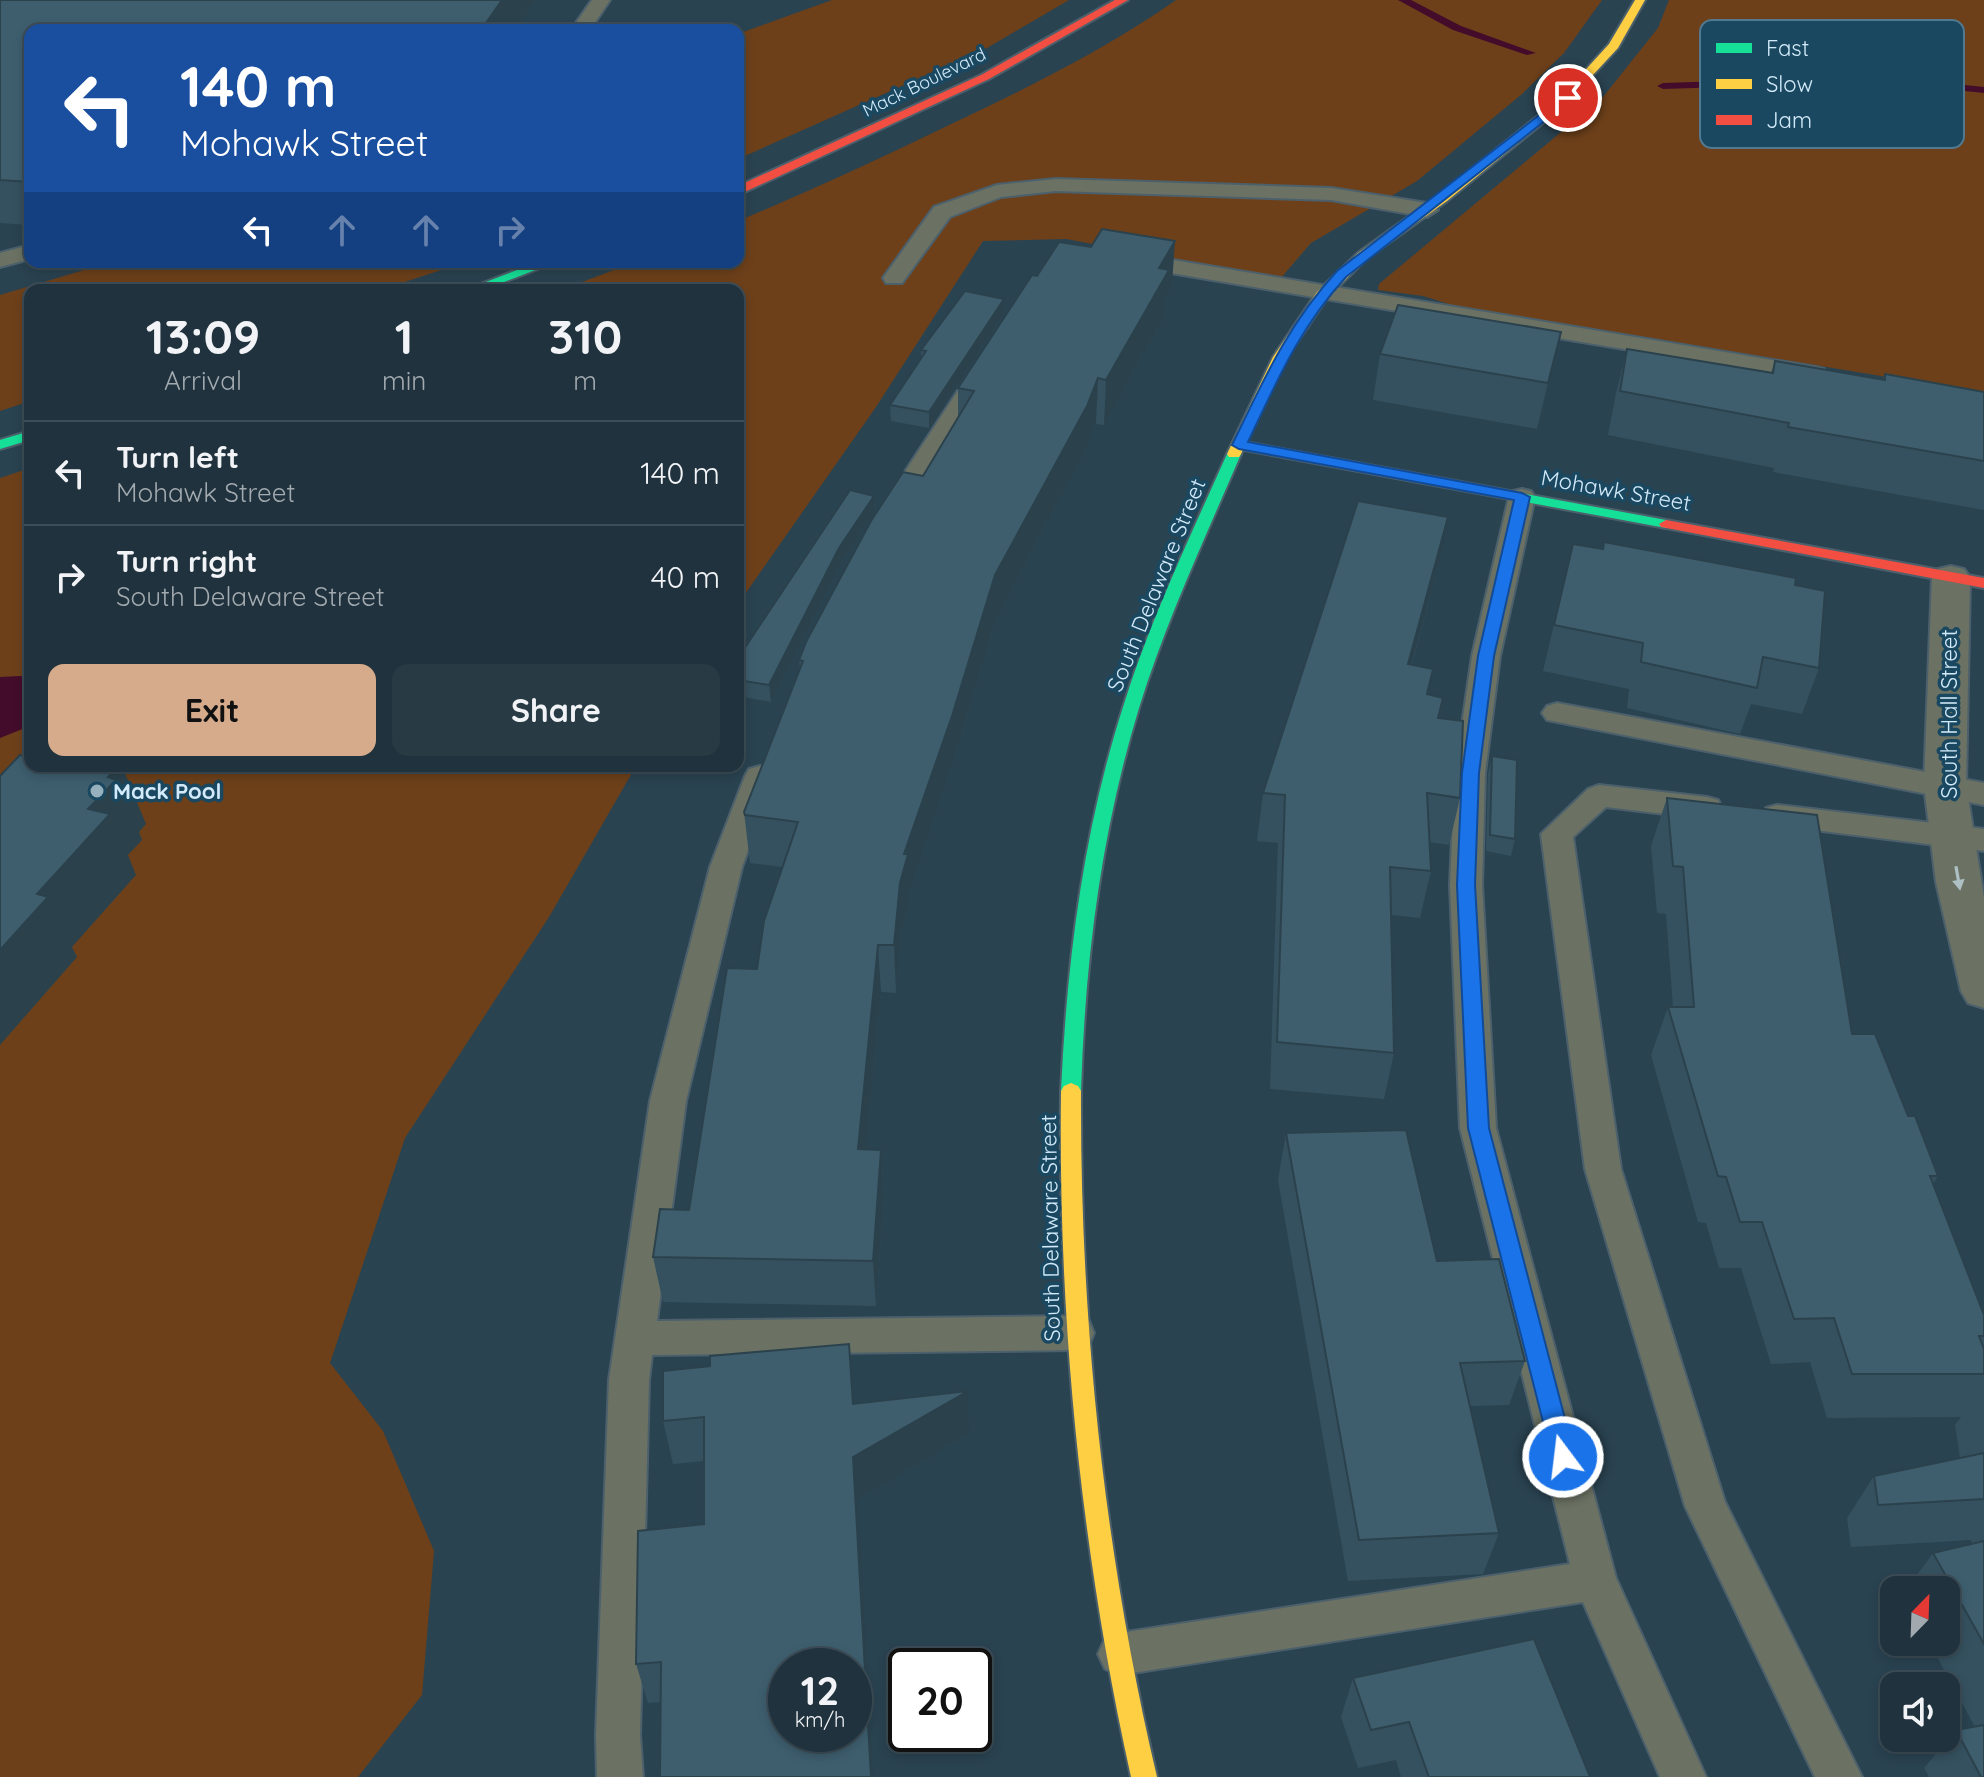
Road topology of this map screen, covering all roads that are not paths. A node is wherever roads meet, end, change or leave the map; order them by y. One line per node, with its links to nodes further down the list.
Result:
1 (601, 0): 4 (lane)
2 (1123, 0): 5 (street, Mack Boulevard)
3 (1640, 0): 6 (street, South Delaware Street)
4 (584, 24)
5 (744, 188)
6 (1427, 210): 11 (lane); 13 (street, South Delaware Street)
7 (24, 254): 9 (lane)
8 (1096, 254): 13 (lane)
9 (0, 260)
10 (533, 268): 12 (street)
11 (894, 278)
12 (488, 284)
13 (1324, 294): 15 (lane); 18 (street, South Delaware Street)
14 (993, 356): 20 (lane)
15 (1837, 378)
16 (24, 437): 17 (street)
17 (0, 445)
18 (1239, 445): 19 (street, Mohawk Street); 27 (street, South Delaware Street)
19 (1522, 497): 21 (street, Mohawk Street); 29 (lane)
20 (874, 540)
21 (1967, 580): 24 (street, South Hall Street)
22 (1557, 713): 24 (lane)
23 (773, 742): 28 (lane)
24 (1964, 790): 25 (street, South Hall Street)
25 (1968, 838): 26 (street, South Hall Street, one-way to 26); 34 (lane)
26 (1984, 991)
27 (1075, 1333): 28 (lane); 30 (street, South Delaware Street)
28 (635, 1338): 31 (lane)
29 (1595, 1580): 30 (lane); 33 (lane)
30 (1120, 1654): 32 (street, South Delaware Street)
31 (620, 1777)
32 (1144, 1777)
33 (1683, 1777)
34 (1839, 1777)

